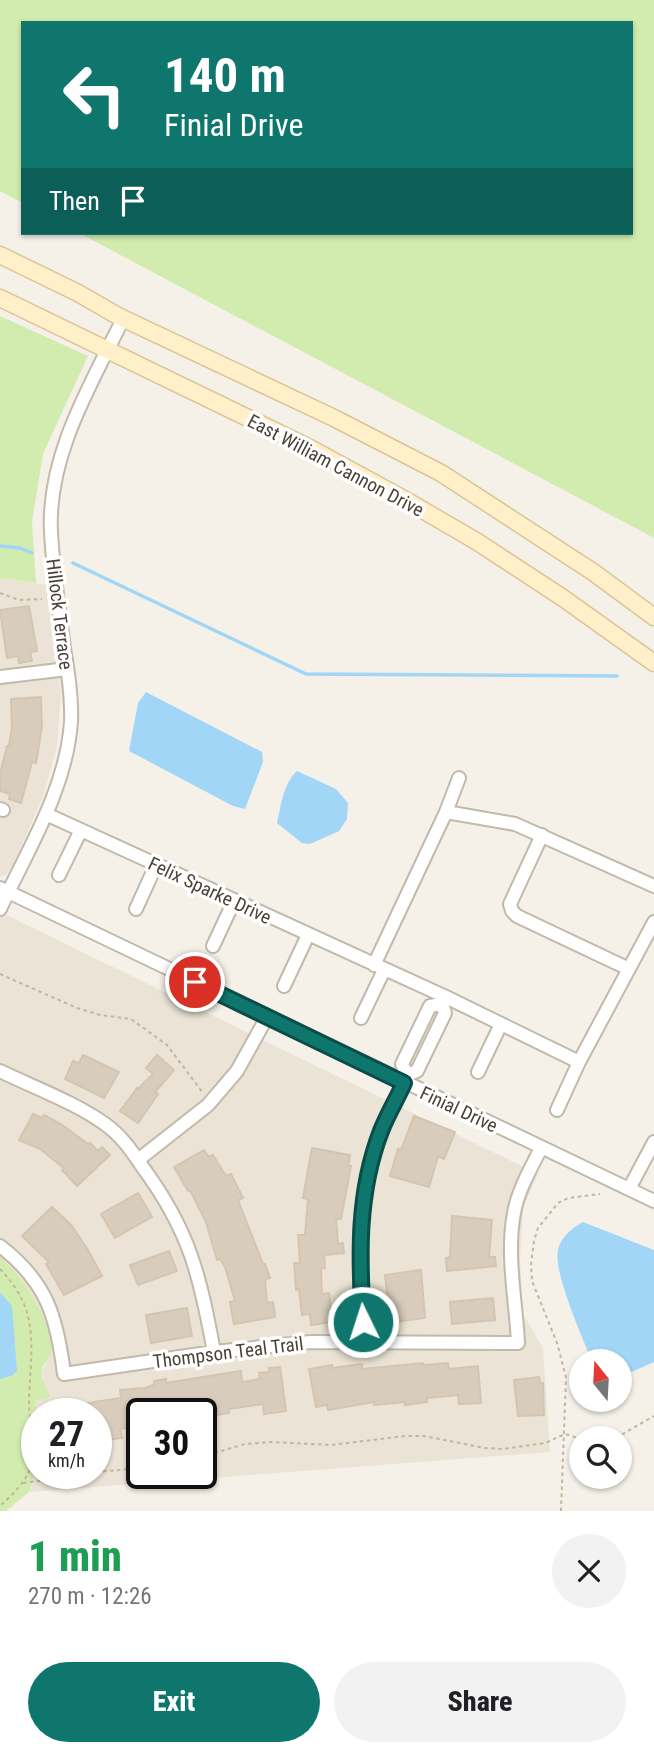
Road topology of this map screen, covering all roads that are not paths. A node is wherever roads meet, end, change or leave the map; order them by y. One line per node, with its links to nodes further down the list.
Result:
1 (0, 255): 3 (street, East William Cannon Drive)
2 (0, 298): 4 (street, East William Cannon Drive)
3 (123, 319): 4 (street, Hillock Terrace); 5 (street, East William Cannon Drive)
4 (107, 352): 6 (street, East William Cannon Drive); 7 (street, Hillock Terrace)
5 (654, 617)
6 (654, 663)
7 (67, 669): 8 (street); 11 (street, Hillock Terrace)
8 (0, 677)
9 (459, 778): 10 (street)
10 (446, 813): 13 (street); 24 (street)
11 (46, 814): 12 (street, Felix Sparke Drive); 17 (street, Hillock Terrace)
12 (81, 830): 14 (street, Felix Sparke Drive); 15 (street)
13 (542, 835): 16 (street); 25 (street)
14 (156, 865): 18 (street, Felix Sparke Drive); 20 (street)
15 (59, 875)
16 (654, 886)
17 (4, 890): 19 (street, Hillock Terrace); 28 (street, Finial Drive)
18 (234, 901): 22 (street, Felix Sparke Drive); 23 (street)
19 (0, 909)
20 (136, 909)
21 (654, 922): 25 (street)
22 (308, 935): 24 (street, Felix Sparke Drive); 26 (street)
23 (213, 946)
24 (379, 968): 27 (street, Felix Sparke Drive); 29 (street)
25 (629, 969): 31 (street)
26 (284, 986)
27 (444, 1001): 30 (street, Felix Sparke Drive); 34 (street)
28 (267, 1017): 34 (street, Finial Drive); 38 (street)
29 (361, 1018)
30 (501, 1024): 31 (street, Felix Sparke Drive); 33 (street)
31 (579, 1062): 35 (street)
32 (0, 1071): 38 (street)
33 (478, 1072)
34 (406, 1079): 37 (street, Finial Drive); 42 (street)
35 (557, 1110)
36 (654, 1142): 39 (street)
37 (541, 1148): 39 (street, Finial Drive); 42 (street, Thompson Teal Trail)
38 (138, 1160): 43 (street)
39 (629, 1189): 40 (street, Finial Drive)
40 (654, 1201)
41 (0, 1245): 43 (street, Thompson Teal Trail)
42 (364, 1341): 43 (street, Thompson Teal Trail)
43 (214, 1352)

